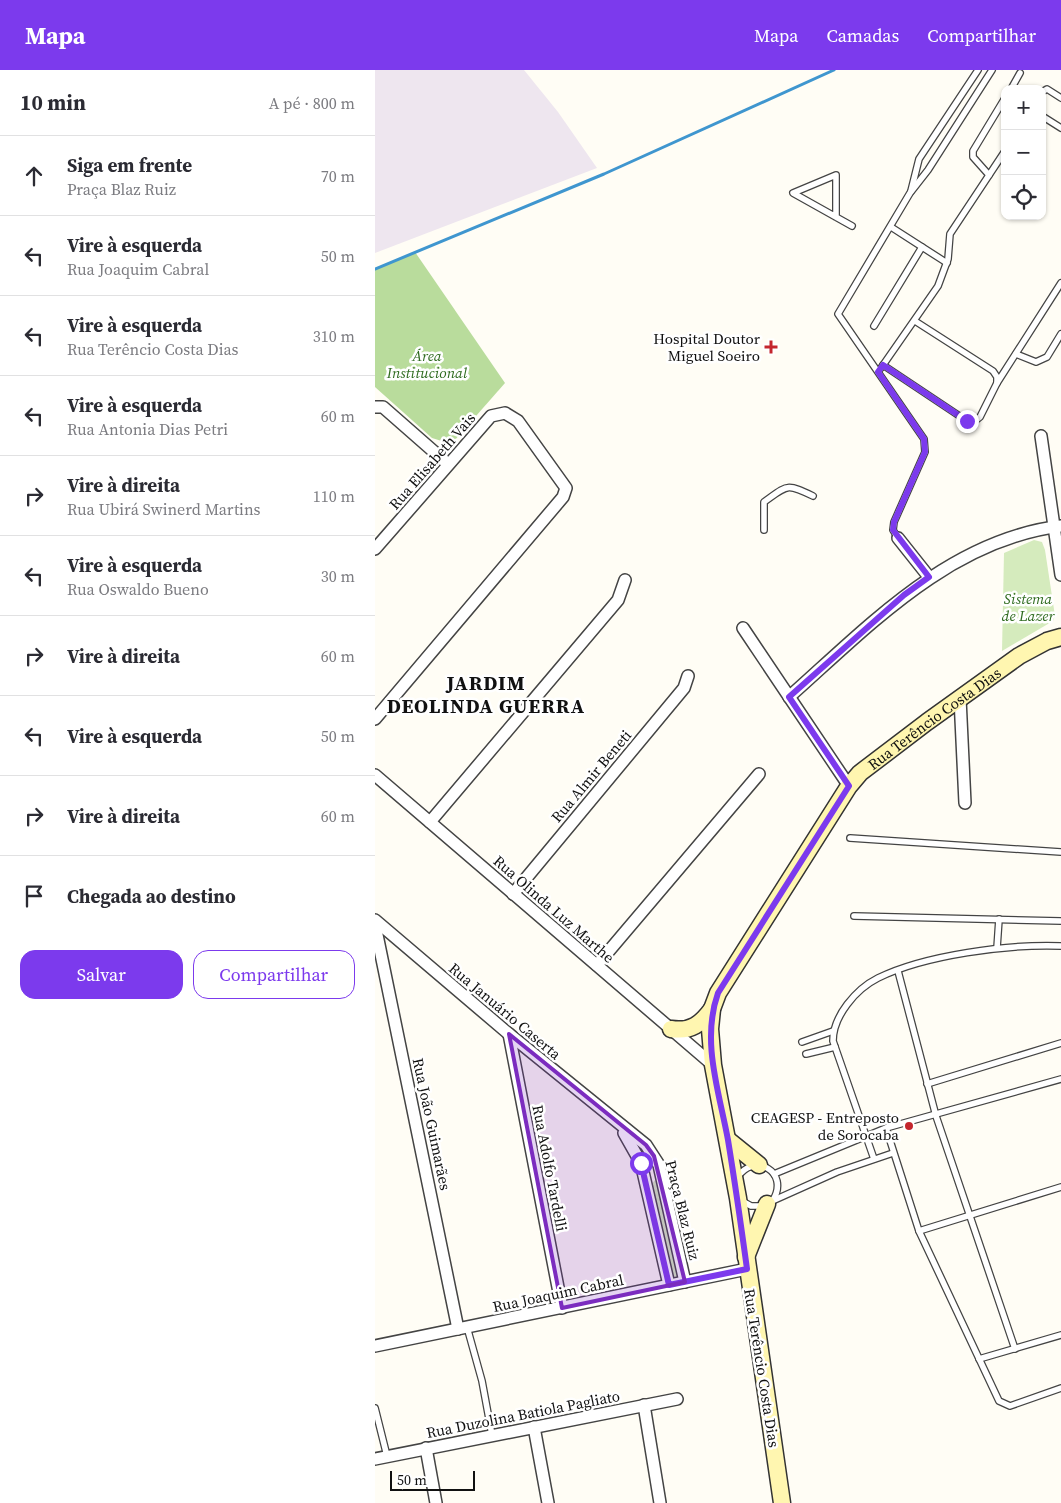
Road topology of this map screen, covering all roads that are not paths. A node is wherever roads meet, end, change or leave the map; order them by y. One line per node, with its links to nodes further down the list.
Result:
1 (979, 70): 12 (lane)
2 (992, 70): 12 (lane)
3 (1020, 73): 4 (lane)
4 (1013, 85)
5 (1046, 90): 6 (lane)
6 (1061, 98)
7 (1001, 105): 11 (lane)
8 (1046, 119): 9 (lane)
9 (1061, 128)
10 (1001, 157): 11 (lane)
11 (989, 175): 17 (lane)
12 (910, 193): 15 (lane)
13 (836, 217): 13 (lane); 14 (lane)
14 (851, 226)
15 (891, 227): 16 (lane); 24 (lane)
16 (922, 247): 17 (lane); 20 (lane)
17 (947, 263): 19 (lane)
18 (1061, 283): 22 (lane)
19 (915, 321): 23 (lane); 25 (lane)
20 (874, 326)
21 (1061, 334): 22 (lane)
22 (1016, 354): 25 (lane)
23 (883, 365): 24 (lane); 25 (lane)
24 (878, 372): 32 (lane)
25 (997, 383)
26 (375, 406): 28 (street)
27 (1041, 436): 30 (street)
28 (449, 464): 33 (street, Rua Elisabeth Vais); 42 (street, Rua Elisabeth Vais)
29 (813, 496): 31 (lane)
30 (1057, 526): 34 (street); 35 (street)
31 (764, 530)
32 (898, 538): 35 (street)
33 (375, 549)
34 (1061, 575)
35 (929, 577): 40 (street)
36 (625, 580): 47 (street)
37 (743, 628): 40 (street)
38 (1061, 637): 41 (street, Rua Terêncio Costa Dias)
39 (688, 676): 50 (street, Rua Almir Beneti)
40 (789, 697): 45 (street)
41 (960, 698): 45 (street, Rua Terêncio Costa Dias); 46 (street)
42 (375, 719)
43 (759, 774): 58 (street)
44 (375, 775): 47 (street, Rua Olinda Luz Marthe)
45 (849, 786): 60 (street, Rua Terêncio Costa Dias)
46 (965, 803)
47 (430, 822): 50 (street, Rua Olinda Luz Marthe)
48 (850, 838): 49 (lane)
49 (1061, 852)
50 (513, 894): 58 (street, Rua Olinda Luz Marthe)
51 (854, 916): 52 (lane)
52 (999, 919): 54 (lane); 57 (lane)
53 (375, 920): 63 (street, Rua Januário Caserta)
54 (1061, 921)
55 (375, 925): 90 (street, Rua João Guimarães)
56 (1061, 946): 57 (lane)
57 (997, 948): 59 (lane)
58 (597, 965): 61 (street, Rua Olinda Luz Marthe)
59 (897, 971): 62 (lane); 70 (lane)
60 (712, 1009): 61 (street); 68 (street, Rua Terêncio Costa Dias)
61 (671, 1029): 68 (street, Rua Olinda Luz Marthe)
62 (833, 1031): 64 (lane); 66 (lane)
63 (509, 1034): 72 (street, Rua Januário Caserta); 89 (street, Rua Adolfo Tardelli)
64 (802, 1042)
65 (1061, 1043): 70 (lane)
66 (835, 1047): 67 (lane); 74 (lane)
67 (806, 1054)
68 (713, 1065): 75 (street, Rua Terêncio Costa Dias)
69 (1061, 1079): 71 (lane)
70 (927, 1084): 71 (lane)
71 (936, 1116): 73 (lane); 84 (lane)
72 (617, 1123): 87 (street, Praça Blaz Ruiz); 88 (street, Praça Blaz Ruiz)
73 (886, 1128): 74 (lane); 76 (lane)
74 (865, 1136): 77 (lane); 79 (lane)
75 (728, 1140): 78 (street); 80 (street, Rua Terêncio Costa Dias)
76 (893, 1153): 77 (lane); 85 (lane)
77 (875, 1159): 83 (lane)
78 (759, 1165): 79 (lane); 80 (lane)
79 (774, 1174): 83 (lane)
80 (735, 1182): 82 (street, Rua Terêncio Costa Dias)
81 (1061, 1188): 84 (lane)
82 (738, 1198): 83 (lane); 86 (street, Rua Terêncio Costa Dias)
83 (770, 1202): 86 (street)
84 (971, 1215): 85 (lane); 93 (lane)
85 (919, 1231): 94 (lane)
86 (746, 1264): 87 (street, Rua Joaquim Cabral); 107 (street, Rua Terêncio Costa Dias)
87 (685, 1282): 88 (street, Rua Joaquim Cabral)
88 (669, 1285): 89 (street, Rua Joaquim Cabral)
89 (562, 1308): 90 (street, Rua Joaquim Cabral)
90 (463, 1328): 92 (street, Rua Joaquim Cabral); 100 (lane, Rua João Guimarães)
91 (1061, 1335): 93 (lane)
92 (375, 1346)
93 (1015, 1348): 94 (lane)
94 (979, 1359): 95 (lane)
95 (1061, 1388)
96 (677, 1399): 97 (street, Rua Duzolina Batiola Pagliato)
97 (644, 1406): 99 (street, Rua Duzolina Batiola Pagliato); 106 (street)
98 (375, 1408): 102 (lane)
99 (534, 1427): 100 (street, Rua Duzolina Batiola Pagliato); 105 (street)
100 (492, 1435): 101 (street, Rua Duzolina Batiola Pagliato)
101 (426, 1448): 102 (street, Rua Duzolina Batiola Pagliato); 104 (street)
102 (387, 1456): 103 (street, Rua Duzolina Batiola Pagliato)
103 (375, 1459)
104 (436, 1503)
105 (548, 1503)
106 (660, 1503)
107 (783, 1503)

